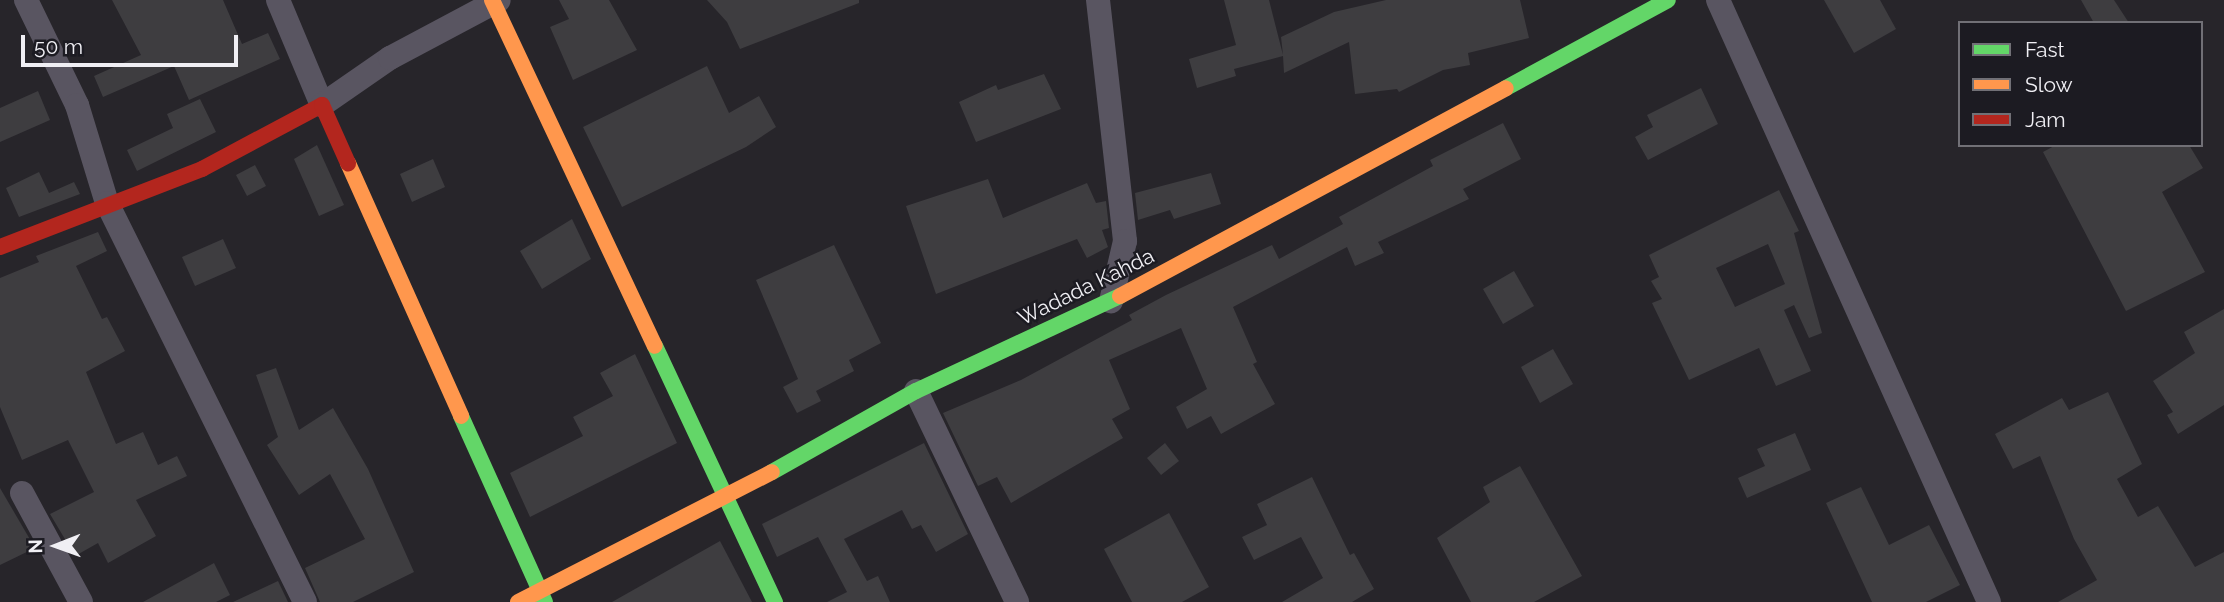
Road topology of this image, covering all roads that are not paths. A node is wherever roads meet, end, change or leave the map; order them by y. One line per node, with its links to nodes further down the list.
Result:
1 (26, 0): 8 (street)
2 (278, 0): 7 (street)
3 (1098, 0): 10 (street)
4 (1668, 0): 10 (street, Wadada Kahda)
5 (1718, 0): 20 (street)
6 (495, 1): 7 (street); 13 (street)
7 (322, 105): 8 (street); 14 (street)
8 (107, 202): 9 (street); 16 (street)
9 (0, 247)
10 (1111, 301): 11 (street, Wadada Kahda)
11 (916, 391): 13 (street, Wadada Kahda); 19 (street)
12 (22, 493): 15 (street)
13 (729, 496): 14 (street, Wadada Kahda); 18 (street)
14 (542, 596): 17 (street, Wadada Kahda)
15 (81, 602)
16 (305, 602)
17 (518, 602)
18 (775, 602)
19 (1017, 602)
20 (1989, 602)

